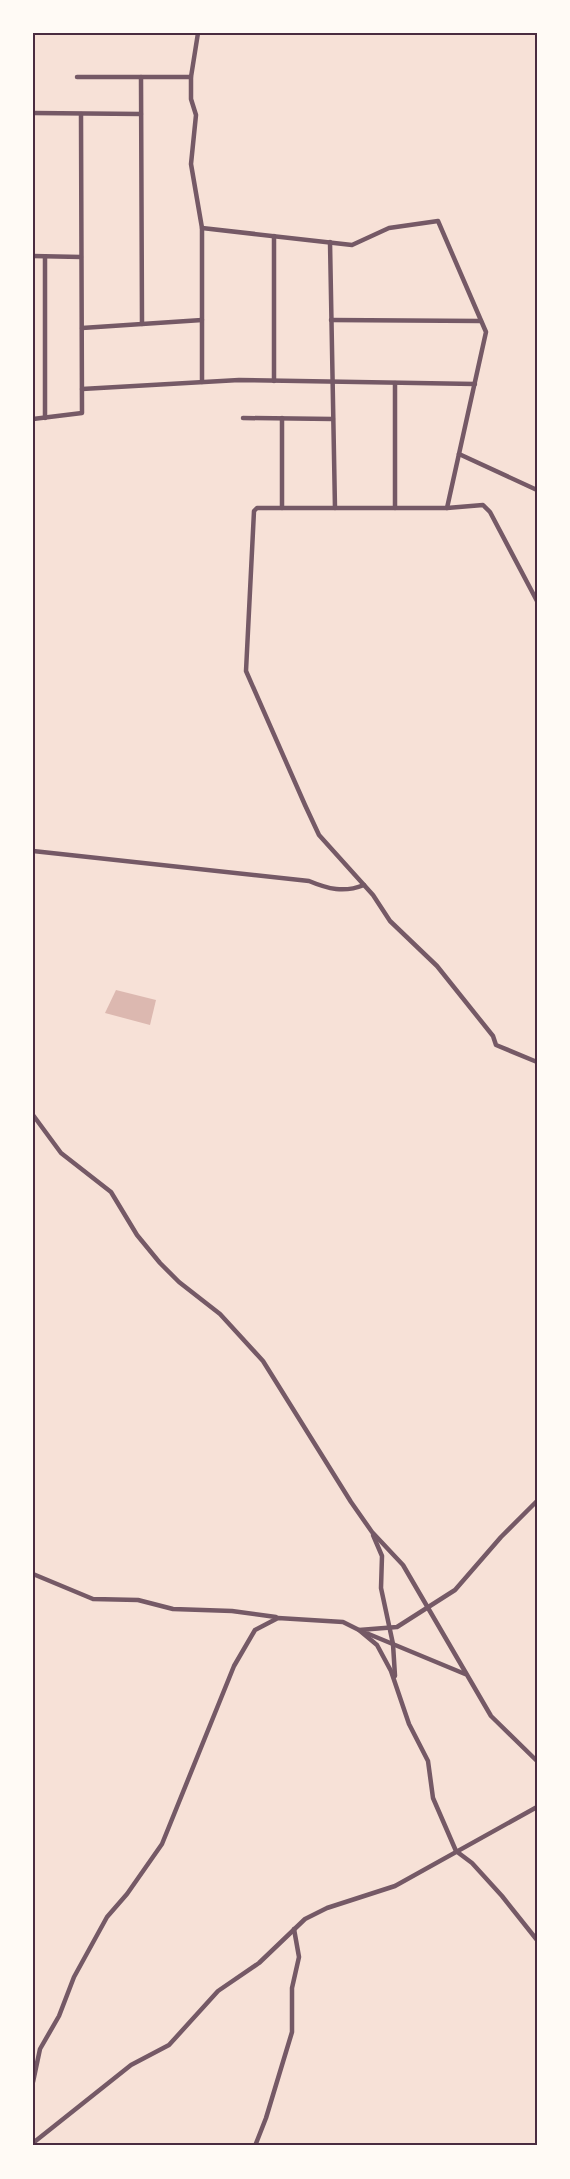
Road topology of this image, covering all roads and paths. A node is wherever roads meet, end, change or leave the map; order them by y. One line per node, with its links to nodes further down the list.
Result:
1 (198, 33): 4 (street)
2 (77, 77): 3 (street)
3 (141, 77): 4 (street); 7 (street)
4 (191, 77): 8 (street)
5 (33, 113): 6 (street)
6 (81, 114): 7 (street); 13 (street)
7 (141, 114): 17 (street)
8 (202, 228): 9 (street); 14 (street)
9 (274, 236): 10 (street); 19 (street)
10 (330, 242): 15 (street); 16 (street)
11 (33, 256): 12 (street)
12 (45, 256): 13 (street); 25 (street)
13 (81, 257): 18 (street)
14 (202, 320): 17 (street); 20 (street)
15 (331, 320): 16 (street); 21 (street)
16 (481, 321): 23 (street)
17 (142, 324): 18 (street)
18 (82, 328): 24 (street)
19 (273, 381): 20 (street); 21 (street)
20 (202, 382): 24 (street)
21 (332, 382): 22 (street); 28 (street)
22 (395, 383): 23 (street); 34 (street)
23 (475, 384): 30 (street)
24 (82, 389): 25 (street)
25 (45, 417): 29 (street)
26 (243, 418): 27 (street)
27 (282, 418): 28 (street); 32 (street)
28 (333, 418): 33 (street)
29 (33, 419)
30 (459, 454): 31 (street); 35 (street)
31 (537, 490)
32 (282, 508): 33 (street); 38 (street)
33 (335, 508): 34 (street)
34 (394, 508): 35 (street)
35 (447, 508): 36 (street)
36 (537, 601)
37 (33, 851): 38 (street)
38 (364, 885): 39 (street)
39 (537, 1062)
40 (33, 1115): 42 (street)
41 (537, 1501): 44 (street)
42 (372, 1532): 44 (street); 46 (street)
43 (33, 1574): 45 (street)
44 (429, 1607): 46 (street); 49 (street)
45 (278, 1618): 47 (street); 56 (street)
46 (391, 1628): 47 (street); 48 (street)
47 (359, 1630): 48 (street); 50 (street)
48 (393, 1644): 49 (street); 50 (street)
49 (467, 1675): 51 (street)
50 (395, 1685): 53 (street)
51 (537, 1761)
52 (537, 1807): 53 (street)
53 (456, 1851): 54 (street); 55 (street)
54 (294, 1929): 57 (street); 58 (street)
55 (537, 1940)
56 (33, 2082)
57 (33, 2143)
58 (255, 2146)

